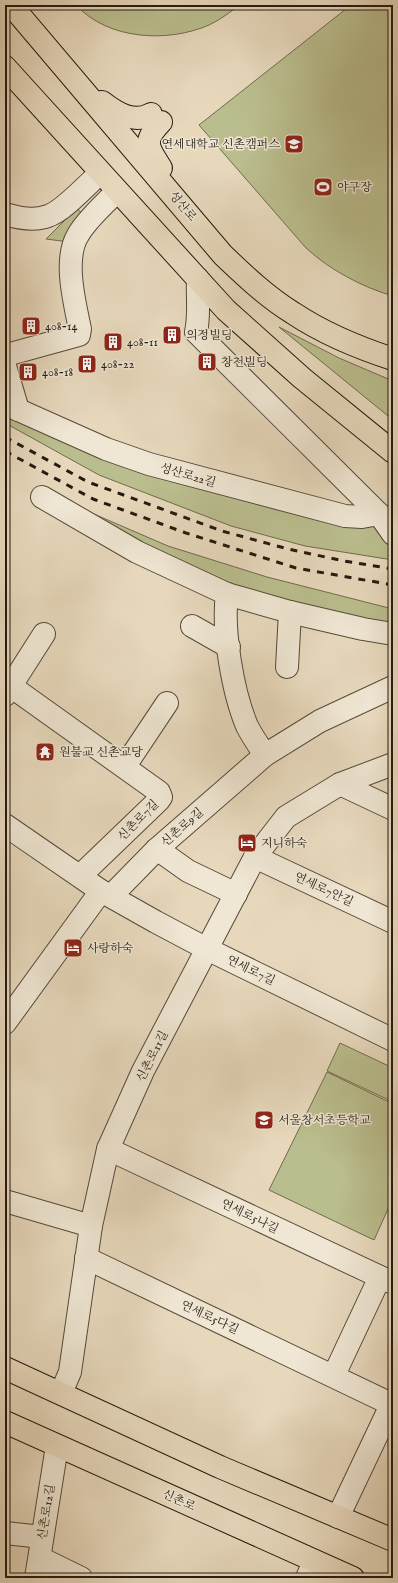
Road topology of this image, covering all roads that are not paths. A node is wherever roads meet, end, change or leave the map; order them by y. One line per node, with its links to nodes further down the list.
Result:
1 (11, 5): 3 (main road, 성산로)
2 (5, 67): 4 (main road)
3 (82, 88): 7 (main road, 성산로); 7 (main road)
4 (100, 173): 5 (main road); 6 (street)
5 (117, 191): 8 (main road); 10 (street)
6 (5, 214)
7 (189, 214): 9 (main road, 성산로)
8 (198, 279): 13 (main road); 15 (street)
9 (393, 359)
10 (5, 360)
11 (5, 366): 12 (street)
12 (12, 407): 15 (street, 성산로22길)
13 (390, 447)
14 (42, 496): 17 (street)
15 (379, 514): 16 (street)
16 (393, 534)
17 (228, 594): 18 (street); 22 (street)
18 (290, 612): 21 (street); 23 (street)
19 (192, 626): 22 (street)
20 (44, 634): 25 (street, 신촌로7길)
21 (393, 634)
22 (229, 647): 27 (street)
23 (287, 667)
24 (393, 687): 27 (street, 신촌로9길)
25 (7, 688): 29 (street, 신촌로7길)
26 (168, 703): 29 (street)
27 (264, 755): 33 (street, 신촌로9길)
28 (393, 764): 30 (street, 신촌로11길)
29 (125, 766): 35 (street, 신촌로7길)
30 (340, 784): 31 (street); 34 (street, 신촌로11길)
31 (393, 809)
32 (5, 825): 35 (street)
33 (157, 849): 36 (street, 신촌로9길); 37 (street)
34 (255, 857): 37 (street, 신촌로11길); 38 (street, 연세로7안길)
35 (80, 876): 36 (street)
36 (106, 893): 39 (street, 연세로7길); 40 (street, 신촌로9길)
37 (236, 894): 39 (street, 신촌로11길)
38 (393, 922)
39 (207, 949): 41 (street, 연세로7길); 42 (street, 신촌로11길)
40 (5, 1023)
41 (393, 1040)
42 (108, 1149): 44 (street, 신촌로11길); 46 (street, 연세로5나길)
43 (5, 1201): 44 (street)
44 (91, 1226): 45 (street, 신촌로11길)
45 (86, 1258): 48 (street, 연세로5다길); 49 (street, 신촌로11길)
46 (386, 1280): 48 (street)
47 (5, 1368): 49 (main road)
48 (334, 1375): 50 (street, 연세로5다길)
49 (61, 1392): 53 (main road)
50 (392, 1403): 53 (street)
51 (5, 1422): 52 (main road, 신촌로)
52 (57, 1446): 55 (street, 신촌로12길); 58 (main road, 신촌로)
53 (338, 1517): 56 (main road)
54 (5, 1533): 55 (street)
55 (42, 1537): 57 (street, 신촌로12길)
56 (393, 1540)
57 (38, 1568): 59 (street)
58 (311, 1569): 60 (main road, 신촌로)
59 (81, 1578)
60 (353, 1578)

